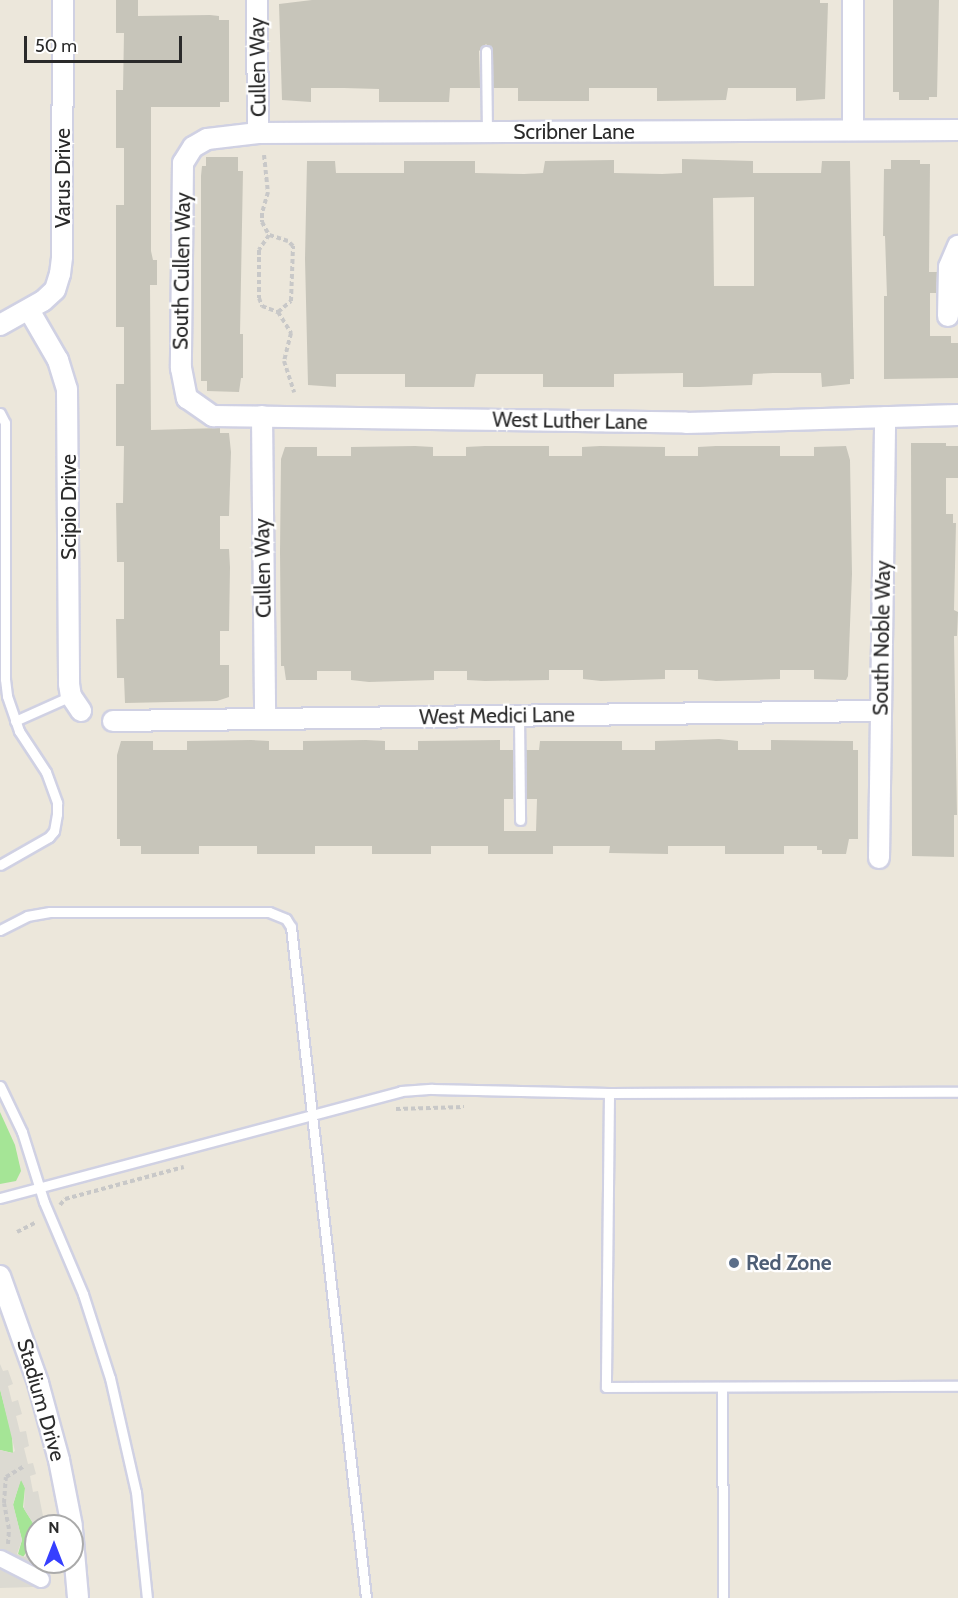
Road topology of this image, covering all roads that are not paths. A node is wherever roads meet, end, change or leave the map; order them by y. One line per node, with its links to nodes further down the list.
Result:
1 (63, 0): 11 (street, Varus Drive)
2 (257, 0): 8 (street, Cullen Way)
3 (853, 0): 5 (street)
4 (486, 51): 7 (lane)
5 (853, 130): 6 (street, Scribner Lane); 7 (street, Scribner Lane)
6 (958, 130)
7 (487, 132): 8 (street, Scribner Lane)
8 (258, 133): 9 (street, Scribner Lane)
9 (193, 147): 14 (street, South Cullen Way)
10 (958, 246): 12 (street)
11 (29, 310): 13 (street, Varus Drive); 19 (street, Scipio Drive)
12 (948, 316)
13 (0, 325)
14 (187, 398): 17 (street, West Luther Lane)
15 (0, 413): 24 (lane)
16 (958, 415): 18 (street, West Luther Lane)
17 (262, 416): 18 (street, West Luther Lane); 22 (street, Cullen Way)
18 (885, 417): 20 (street, South Noble Way)
19 (76, 703): 24 (lane)
20 (881, 711): 21 (street, West Medici Lane); 26 (street, South Noble Way)
21 (519, 716): 22 (street, West Medici Lane); 25 (lane)
22 (264, 719): 23 (street, West Medici Lane)
23 (113, 721)
24 (15, 722): 27 (lane)
25 (520, 820)
26 (879, 858)
27 (0, 865)
28 (0, 930): 32 (lane)
29 (0, 1086): 33 (lane)
30 (958, 1092): 31 (lane)
31 (609, 1093): 32 (lane); 37 (lane)
32 (312, 1114): 33 (lane); 44 (lane)
33 (39, 1187): 34 (lane); 43 (lane)
34 (0, 1198)
35 (0, 1276): 38 (street, Stadium Drive)
36 (958, 1386): 37 (lane)
37 (722, 1387): 45 (lane)
38 (69, 1514)
39 (3, 1560): 41 (street)
40 (76, 1574): 42 (street, Stadium Drive)
41 (40, 1579)
42 (78, 1598)
43 (147, 1598)
44 (366, 1598)
45 (723, 1598)

